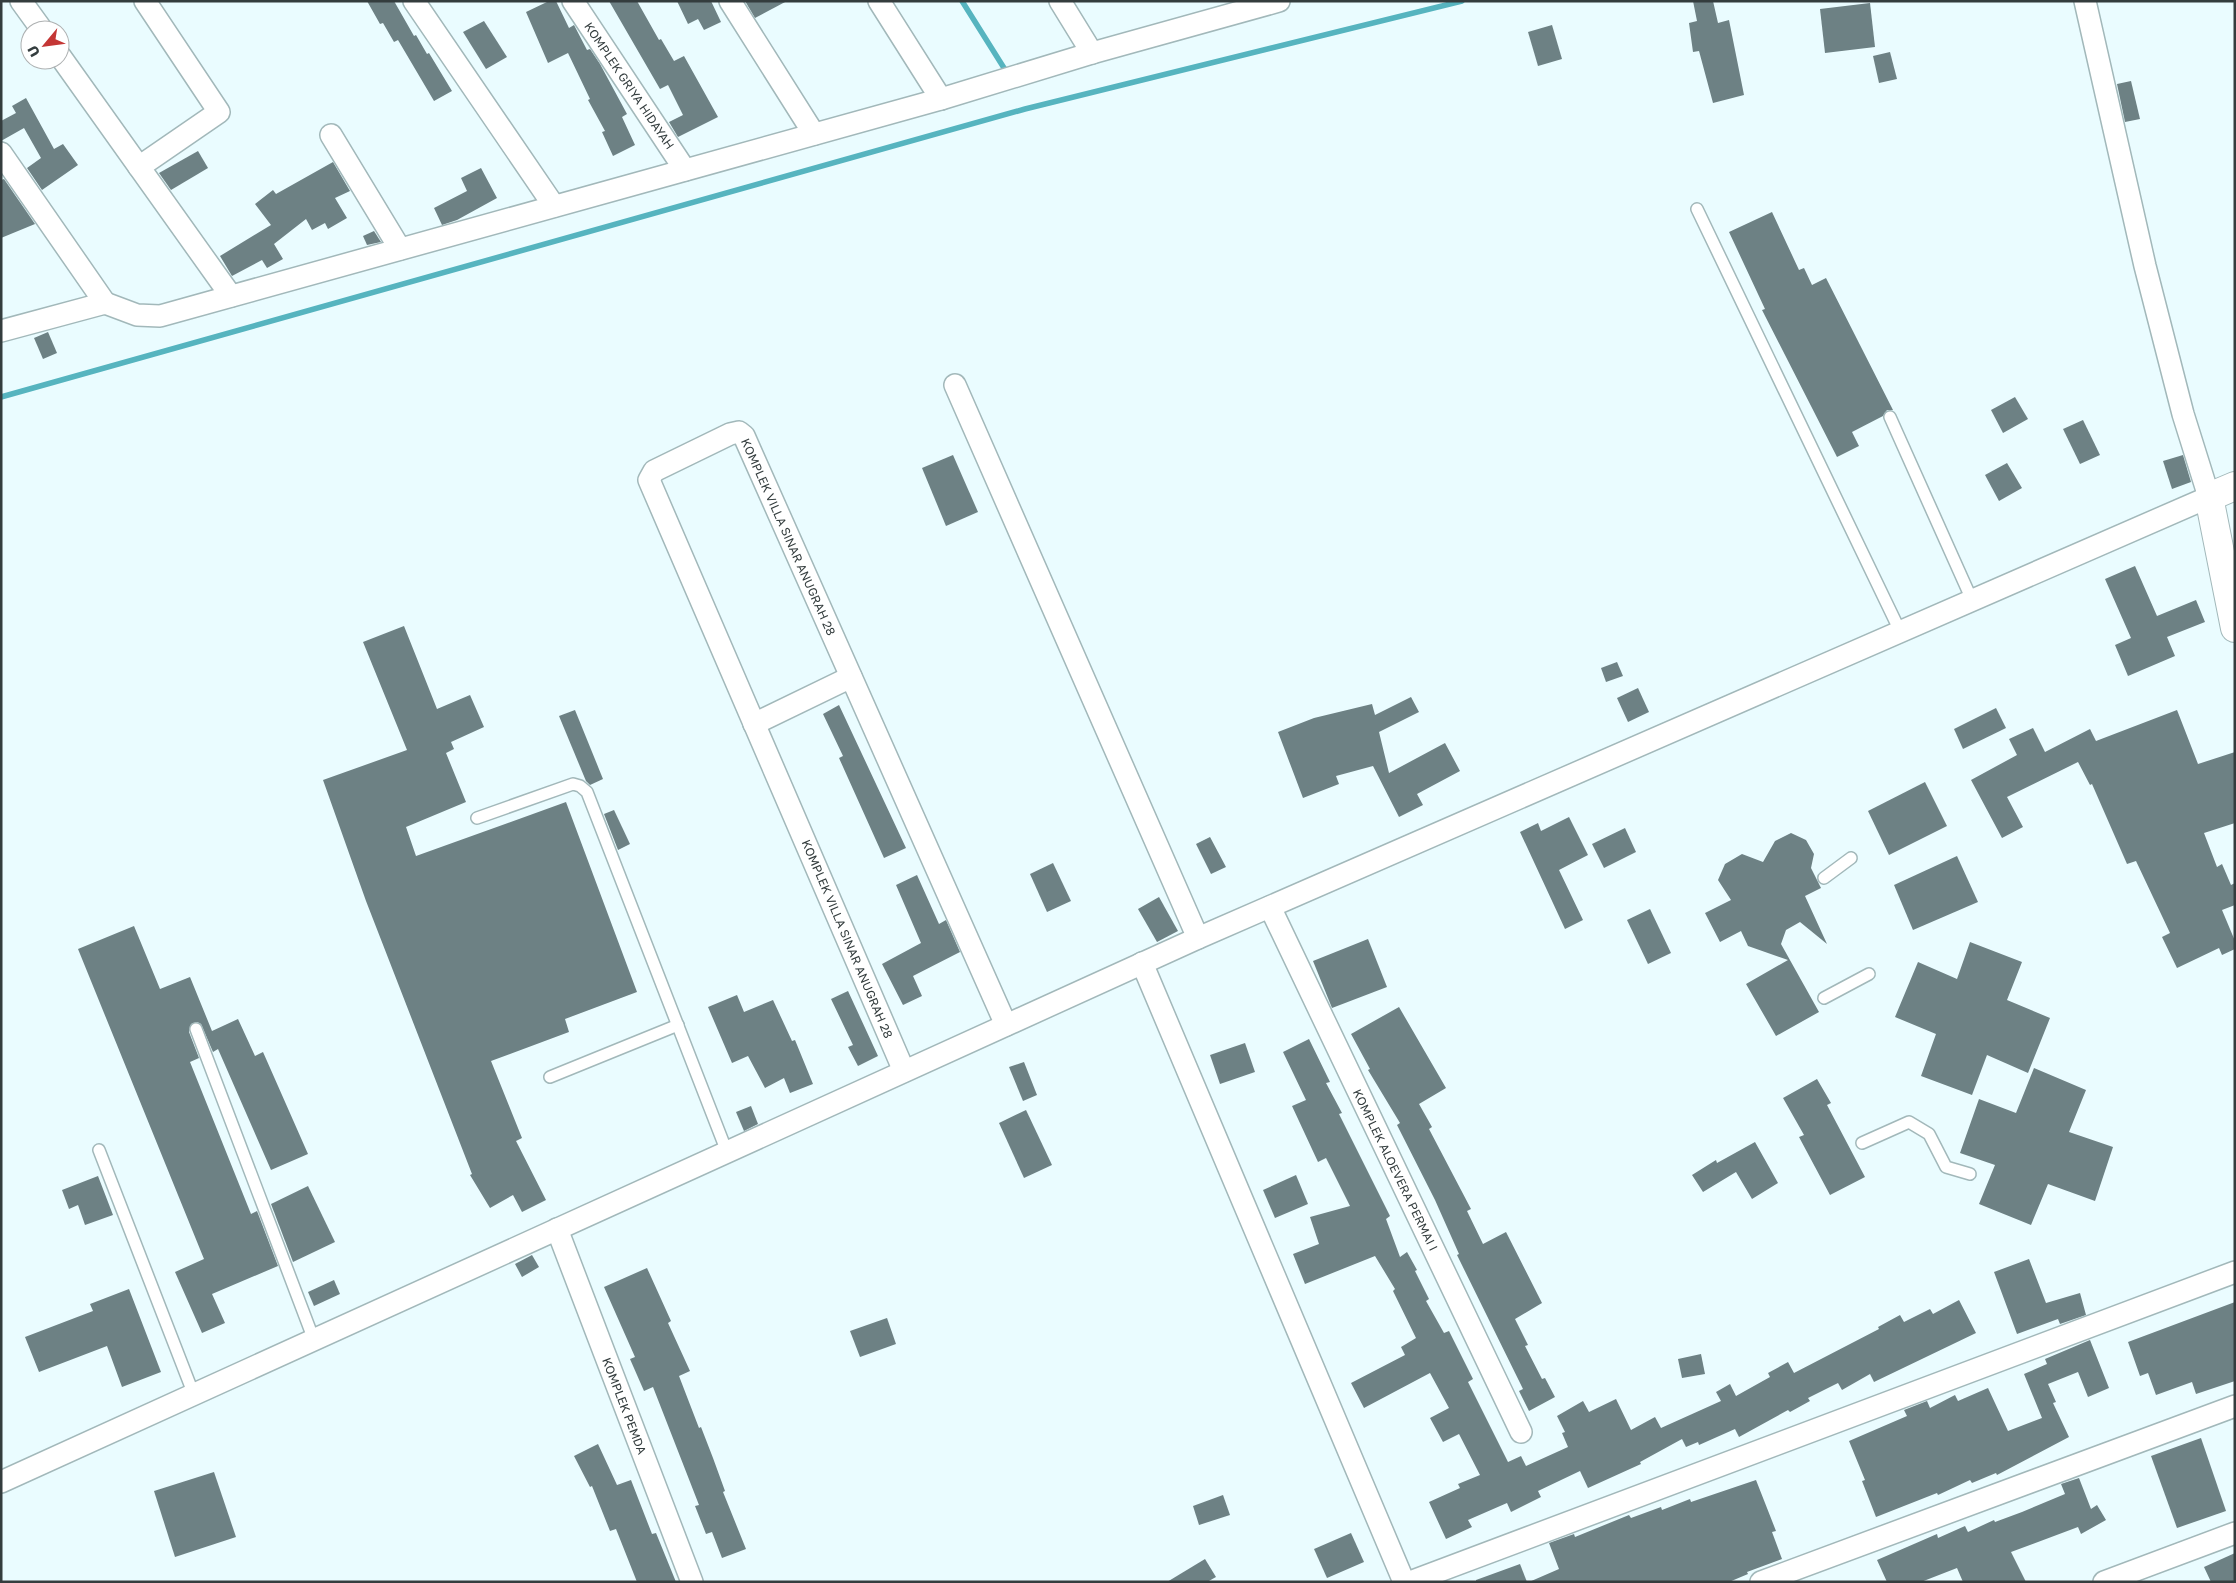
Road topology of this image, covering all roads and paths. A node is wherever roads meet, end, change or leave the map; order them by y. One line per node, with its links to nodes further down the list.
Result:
1 (21, 1): 10 (street)
2 (145, 1): 17 (street)
3 (414, 1): 19 (street)
4 (573, 1): 18 (street, KOMPLEK GRIYA HIDAYAH)
5 (730, 1): 14 (street)
6 (879, 1): 13 (street)
7 (1060, 1): 11 (street)
8 (2085, 1): 28 (street)
9 (1271, 2): 11 (street)
10 (35, 20)
11 (1092, 53): 13 (street)
12 (70, 70): 17 (street)
13 (941, 99): 14 (street)
14 (814, 134): 18 (street)
15 (331, 136): 21 (street)
16 (1, 153): 23 (street)
17 (139, 167): 22 (street)
18 (685, 170): 19 (street)
19 (554, 206): 21 (street)
20 (1696, 209): 31 (lane)
21 (400, 249): 22 (street)
22 (231, 296): 23 (street)
23 (105, 303): 24 (street)
24 (1, 331)
25 (954, 385): 38 (street)
26 (1890, 417): 29 (lane)
27 (2235, 486): 28 (street)
28 (2209, 497): 29 (street); 30 (street)
29 (1972, 600): 31 (street)
30 (2235, 628)
31 (1900, 631): 37 (street)
32 (851, 677): 33 (street); 33 (street, KOMPLEK VILLA SINAR ANUGRAH 28); 43 (street, KOMPLEK VILLA SINAR ANUGRAH 28)
33 (754, 724): 45 (street, KOMPLEK VILLA SINAR ANUGRAH 28)
34 (477, 818): 42 (lane)
35 (1851, 858): 36 (lane)
36 (1824, 878)
37 (1270, 907): 38 (street); 56 (street, KOMPLEK ALOEVERA PERMAI I)
38 (1198, 938): 39 (street)
39 (1142, 963): 43 (street); 60 (street)
40 (1869, 974): 41 (lane)
41 (1824, 998)
42 (678, 1025): 46 (lane); 49 (lane)
43 (1006, 1025): 45 (street)
44 (196, 1029): 53 (lane)
45 (904, 1071): 49 (street)
46 (550, 1077)
47 (1862, 1143): 50 (lane)
48 (99, 1150): 54 (lane)
49 (727, 1152): 51 (street)
50 (1970, 1174)
51 (557, 1229): 53 (street); 59 (street, KOMPLEK PEMDA)
52 (2235, 1272): 61 (street)
53 (314, 1340): 54 (street)
54 (194, 1395): 57 (street)
55 (2235, 1406): 62 (street)
56 (1520, 1432)
57 (1, 1482)
58 (2235, 1533): 63 (street)
59 (692, 1582)
60 (1404, 1582)
61 (1410, 1582)
62 (1761, 1582)
63 (2104, 1582)

